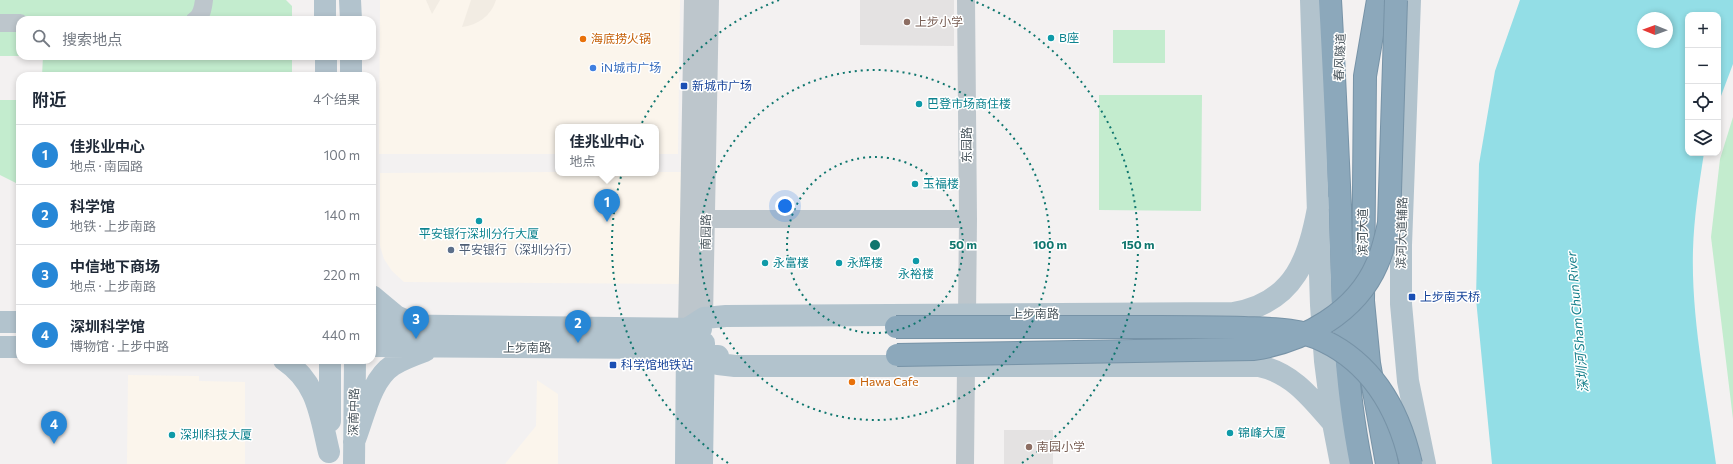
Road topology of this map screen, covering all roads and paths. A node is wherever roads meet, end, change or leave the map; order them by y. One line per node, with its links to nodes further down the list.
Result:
1 (204, 0): 14 (street)
2 (325, 0): 15 (main road)
3 (350, 0): 16 (main road)
4 (693, 0): 33 (street, 南园路)
5 (710, 0): 26 (street, 南园路)
6 (966, 0): 27 (street, 东园路)
7 (1311, 0): 25 (main road)
8 (1330, 0): 24 (highway, 滨河大道)
9 (1342, 0): 24 (highway, 春风隧道)
10 (1366, 0): 23 (highway, 春风隧道)
11 (1378, 0): 23 (highway, 滨河大道)
12 (1396, 0): 40 (highway, bridge)
13 (1410, 0): 58 (main road, 滨河大道辅路)
14 (200, 16)
15 (325, 16)
16 (351, 16)
17 (0, 23): 18 (street)
18 (16, 23)
19 (326, 60): 21 (main road)
20 (351, 60): 22 (main road)
21 (326, 72)
22 (351, 72)
23 (1365, 76): 56 (highway, 滨河大道)
24 (1336, 115): 55 (highway, 滨河大道)
25 (1319, 202): 29 (main road, 上步南路); 47 (main road)
26 (706, 219): 27 (street); 33 (street, 南园路)
27 (968, 219): 30 (street, 东园路)
28 (376, 299): 36 (main road)
29 (1233, 313): 30 (main road, 上步南路); 45 (main road)
30 (967, 315): 33 (main road, 上步南路)
31 (0, 322): 32 (main road)
32 (16, 322)
33 (698, 326): 35 (main road, 上步南路); 36 (main road, 上步南路); 41 (main road, 南园路)
34 (376, 327): 36 (main road, 上步南路)
35 (896, 327): 57 (highway, bridge)
36 (429, 337): 37 (main road, 上步南路); 41 (main road, 上步南路); 48 (main road)
37 (376, 345)
38 (0, 347): 39 (main road)
39 (16, 347)
40 (897, 355): 41 (main road, 上步南路)
41 (695, 356): 46 (main road, 上步南路); 51 (main road, 南园路); 52 (main road, 南园路)
42 (289, 364): 49 (main road)
43 (330, 364): 49 (main road, 深南中路)
44 (355, 364): 48 (main road, 深南中路)
45 (1237, 365): 46 (main road, 上步南路); 47 (main road, 上步南路)
46 (966, 366): 53 (street)
47 (1333, 423): 54 (main road)
48 (354, 442): 50 (main road, 深南中路)
49 (329, 458)
50 (354, 464)
51 (686, 464)
52 (702, 464)
53 (966, 464)
54 (1341, 464)
55 (1361, 464)
56 (1387, 464)
57 (1411, 464)
58 (1425, 464)

